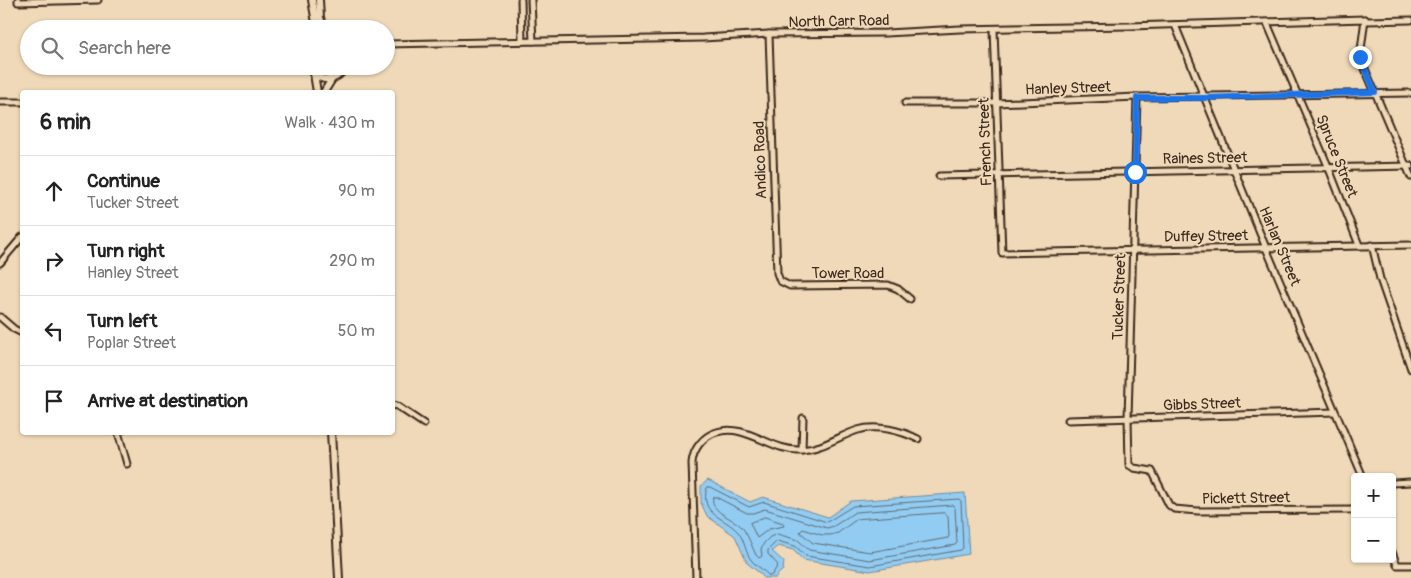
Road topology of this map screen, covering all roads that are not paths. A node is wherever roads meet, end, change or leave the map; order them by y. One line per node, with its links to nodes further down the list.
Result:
1 (98, 0): 6 (street)
2 (312, 0): 8 (street)
3 (319, 0): 9 (street)
4 (521, 0): 15 (street)
5 (531, 0): 16 (street)
6 (18, 1)
7 (1365, 19): 10 (street, North Carr Road); 11 (street, North Carr Road); 24 (street)
8 (315, 20)
9 (321, 20)
10 (1411, 20)
11 (1267, 23): 12 (street, North Carr Road); 26 (street, Spruce Street)
12 (1175, 25): 13 (street, North Carr Road); 28 (street, Harlan Street)
13 (994, 29): 14 (street, North Carr Road); 32 (street, French Street)
14 (769, 34): 16 (street, North Carr Road); 48 (street, Andico Road)
15 (522, 41): 16 (street, North Carr Road); 17 (street, North Carr Road)
16 (533, 41)
17 (395, 44)
18 (314, 75): 22 (street)
19 (316, 75): 21 (street)
20 (340, 75): 21 (street)
21 (332, 79): 23 (street)
22 (317, 90)
23 (325, 90)
24 (1375, 92): 25 (street, Hanley Street); 26 (street, Hanley Street); 34 (street)
25 (1411, 93)
26 (1298, 94): 28 (street, Hanley Street); 33 (street, Spruce Street)
27 (1137, 98): 28 (street, Hanley Street); 32 (street, Hanley Street); 36 (street, Tucker Street)
28 (1204, 98): 35 (street, Harlan Street)
29 (0, 102): 30 (street)
30 (20, 102)
31 (905, 103): 32 (street, Hanley Street)
32 (996, 103): 38 (street, French Street)
33 (1328, 166): 34 (street, Raines Street); 35 (street, Raines Street); 42 (street, Spruce Street)
34 (1409, 166): 39 (street)
35 (1234, 170): 36 (street, Raines Street); 44 (street, Harlan Street)
36 (1135, 172): 38 (street, Raines Street); 45 (street, Tucker Street)
37 (939, 176): 38 (street, Raines Street)
38 (999, 176): 46 (street, French Street)
39 (1411, 177)
40 (20, 239): 47 (street)
41 (1411, 244): 43 (street, Duffey Street)
42 (1359, 245): 43 (street, Duffey Street); 44 (street, Duffey Street)
43 (1372, 245): 52 (street)
44 (1266, 248): 45 (street, Duffey Street); 55 (street, Harlan Street)
45 (1133, 250): 46 (street, Duffey Street); 57 (street, Tucker Street)
46 (1002, 254)
47 (0, 263)
48 (782, 283): 49 (street, Tower Road)
49 (910, 299)
50 (0, 317): 51 (street)
51 (20, 332)
52 (1409, 359): 53 (street)
53 (1411, 369)
54 (395, 406): 59 (street)
55 (1336, 412): 57 (street, Gibbs Street); 65 (street, Harlan Street)
56 (803, 418): 63 (street)
57 (1128, 418): 58 (street, Gibbs Street); 66 (street, Tucker Street)
58 (1068, 420)
59 (424, 424)
60 (119, 435): 64 (street)
61 (331, 435): 72 (street)
62 (918, 439): 63 (street)
63 (802, 450): 73 (street)
64 (127, 464)
65 (1361, 473)
66 (1156, 478): 69 (street, Pickett Street)
67 (1411, 482): 68 (street)
68 (1396, 483)
69 (1351, 510)
70 (1396, 562): 71 (street)
71 (1411, 565)
72 (340, 578)
73 (696, 578)

